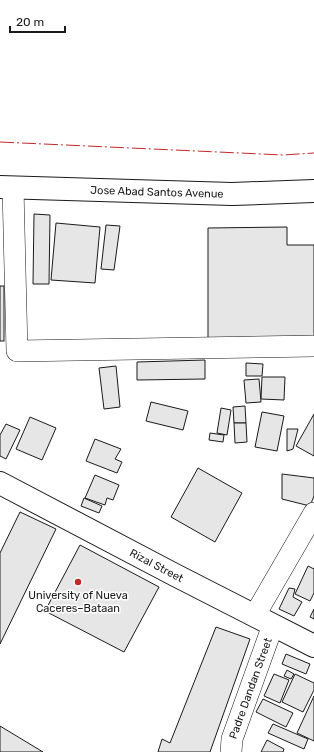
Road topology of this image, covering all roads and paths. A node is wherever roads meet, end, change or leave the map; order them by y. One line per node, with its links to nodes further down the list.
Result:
1 (6, 187): 2 (main road, Jose Abad Santos Avenue); 4 (street)
2 (314, 191)
3 (314, 346): 4 (street)
4 (9, 351)
5 (0, 483): 8 (main road, Rizal Street)
6 (314, 513): 7 (street, Padre Dandan Street)
7 (308, 534): 8 (street, Padre Dandan Street)
8 (264, 620): 9 (main road, Rizal Street); 10 (street, Padre Dandan Street)
9 (314, 646)
10 (231, 752)

